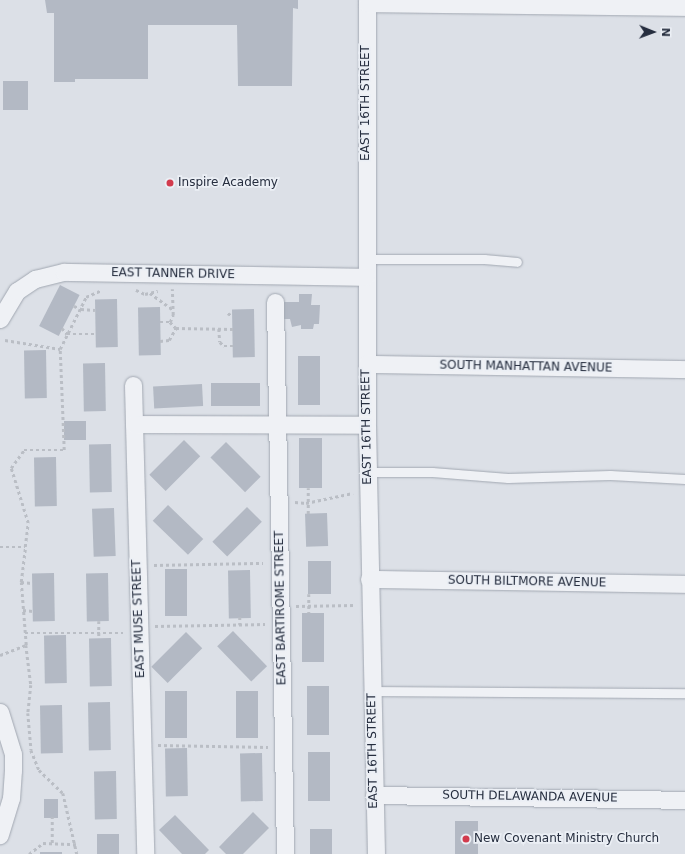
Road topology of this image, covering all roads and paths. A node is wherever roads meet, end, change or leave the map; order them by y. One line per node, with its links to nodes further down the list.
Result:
1 (367, 2): 2 (street); 3 (street, EAST 16TH STREET)
2 (685, 5)
3 (366, 259): 4 (lane); 5 (street, EAST 16TH STREET)
4 (517, 262)
5 (366, 277): 18 (street, EAST TANNER DRIVE); 31 (street, EAST 16TH STREET)
6 (107, 288): 13 (path)
7 (130, 288): 10 (path)
8 (166, 289): 15 (path)
9 (160, 290): 10 (path)
10 (150, 293): 15 (path)
11 (275, 302): 36 (street, EAST BARTIROME STREET)
12 (74, 306): 13 (path)
13 (81, 310): 14 (path); 25 (path)
14 (95, 310)
15 (173, 310): 20 (path)
16 (228, 314): 17 (path)
17 (232, 316)
18 (0, 319)
19 (160, 322): 20 (path)
20 (170, 322): 22 (path)
21 (62, 328): 25 (path)
22 (176, 328): 23 (path); 28 (path)
23 (219, 329): 24 (path); 29 (path)
24 (233, 329)
25 (67, 334): 26 (path); 30 (path)
26 (96, 334)
27 (5, 340): 30 (path)
28 (160, 341)
29 (233, 346)
30 (60, 349): 45 (path)
31 (367, 364): 32 (street, SOUTH MANHATTAN AVENUE); 35 (street, EAST 16TH STREET)
32 (685, 369)
33 (133, 385): 34 (street, EAST MUSE STREET)
34 (134, 424): 36 (street); 83 (street, EAST MUSE STREET)
35 (367, 425): 36 (street); 37 (street, EAST 16TH STREET)
36 (278, 427): 55 (street, EAST BARTIROME STREET)
37 (368, 472): 38 (lane); 48 (street, EAST 16TH STREET)
38 (685, 479)
39 (308, 488): 42 (path)
40 (354, 492): 42 (path)
41 (288, 502): 42 (path)
42 (308, 502): 43 (path)
43 (308, 514)
44 (0, 547): 45 (path)
45 (25, 547): 49 (path)
46 (263, 563): 47 (path)
47 (150, 566)
48 (369, 579): 51 (street, SOUTH BILTMORE AVENUE); 70 (street, EAST 16TH STREET)
49 (21, 582): 50 (path); 56 (path)
50 (32, 583)
51 (685, 584)
52 (309, 594): 54 (path)
53 (356, 605): 54 (path)
54 (309, 606): 55 (path); 58 (path)
55 (281, 607): 84 (street, EAST BARTIROME STREET)
56 (23, 610): 57 (path); 66 (path)
57 (33, 611)
58 (309, 613)
59 (240, 617): 62 (path)
60 (99, 621): 64 (path)
61 (265, 624): 62 (path)
62 (240, 625): 63 (path)
63 (146, 626)
64 (99, 632): 65 (path); 66 (path); 67 (path)
65 (123, 632)
66 (25, 633): 68 (path)
67 (99, 638)
68 (26, 645): 69 (path); 80 (path)
69 (0, 655)
70 (372, 691): 71 (lane); 75 (street, EAST 16TH STREET)
71 (685, 693)
72 (0, 712): 78 (street)
73 (158, 745): 74 (path)
74 (269, 747)
75 (374, 795): 76 (street, SOUTH DELAWANDA AVENUE); 85 (street, EAST 16TH STREET)
76 (685, 800)
77 (52, 818): 79 (path)
78 (0, 835)
79 (52, 843): 80 (path); 81 (path)
80 (76, 844): 82 (path)
81 (29, 854)
82 (78, 854)
83 (145, 854)
84 (285, 854)
85 (376, 854)

